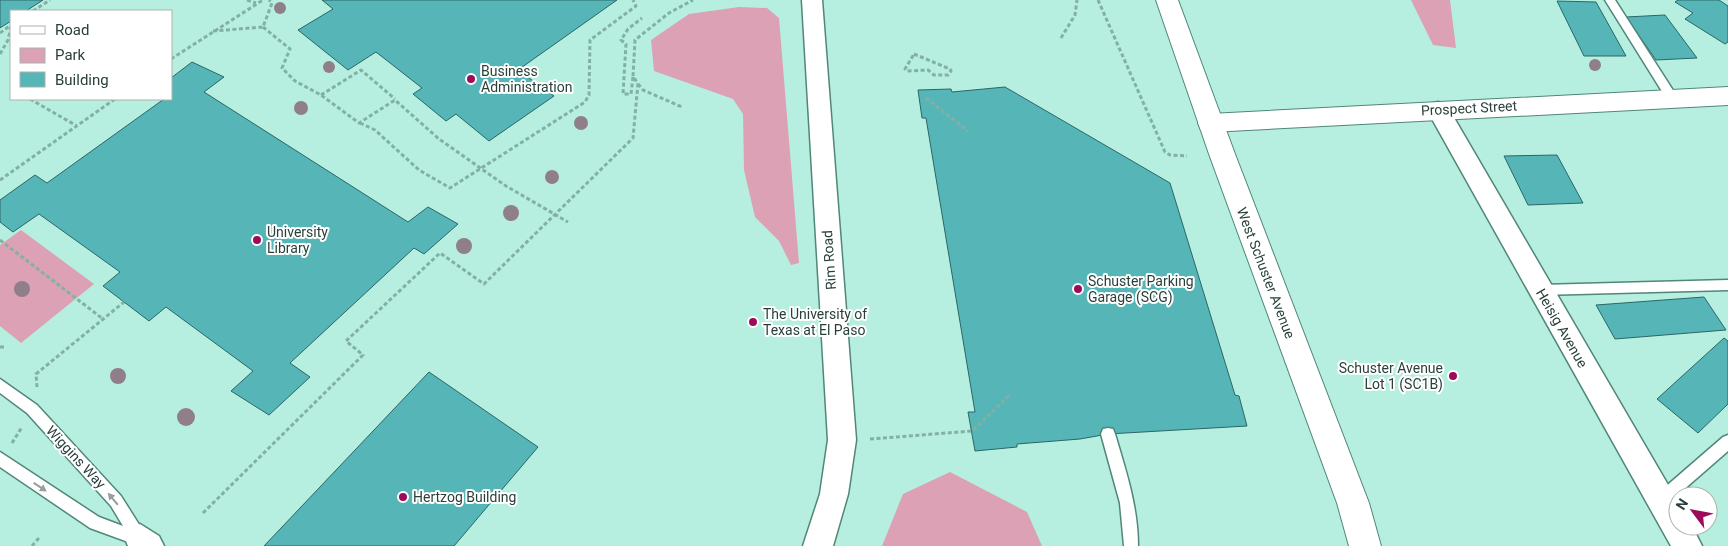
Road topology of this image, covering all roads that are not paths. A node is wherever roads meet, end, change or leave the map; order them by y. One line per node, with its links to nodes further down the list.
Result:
1 (812, 0): 16 (street, Rim Road)
2 (1167, 0): 7 (main road, West Schuster Avenue)
3 (1610, 0): 5 (lane)
4 (1728, 96): 5 (main road, Prospect Street)
5 (1672, 98): 6 (main road, Prospect Street)
6 (1438, 110): 7 (main road, Prospect Street); 9 (street, Heisig Avenue)
7 (1210, 122): 18 (main road, West Schuster Avenue)
8 (1728, 285): 9 (lane)
9 (1540, 290): 14 (street, Heisig Avenue)
10 (0, 384): 15 (lane, Wiggins Way, one-way to 10)
11 (1108, 434): 17 (lane)
12 (1728, 442): 14 (lane)
13 (4, 453): 15 (lane, Wiggins Way, one-way to 15)
14 (1661, 500): 19 (street, Heisig Avenue)
15 (144, 543)
16 (818, 546)
17 (1131, 546)
18 (1365, 546)
19 (1687, 546)

